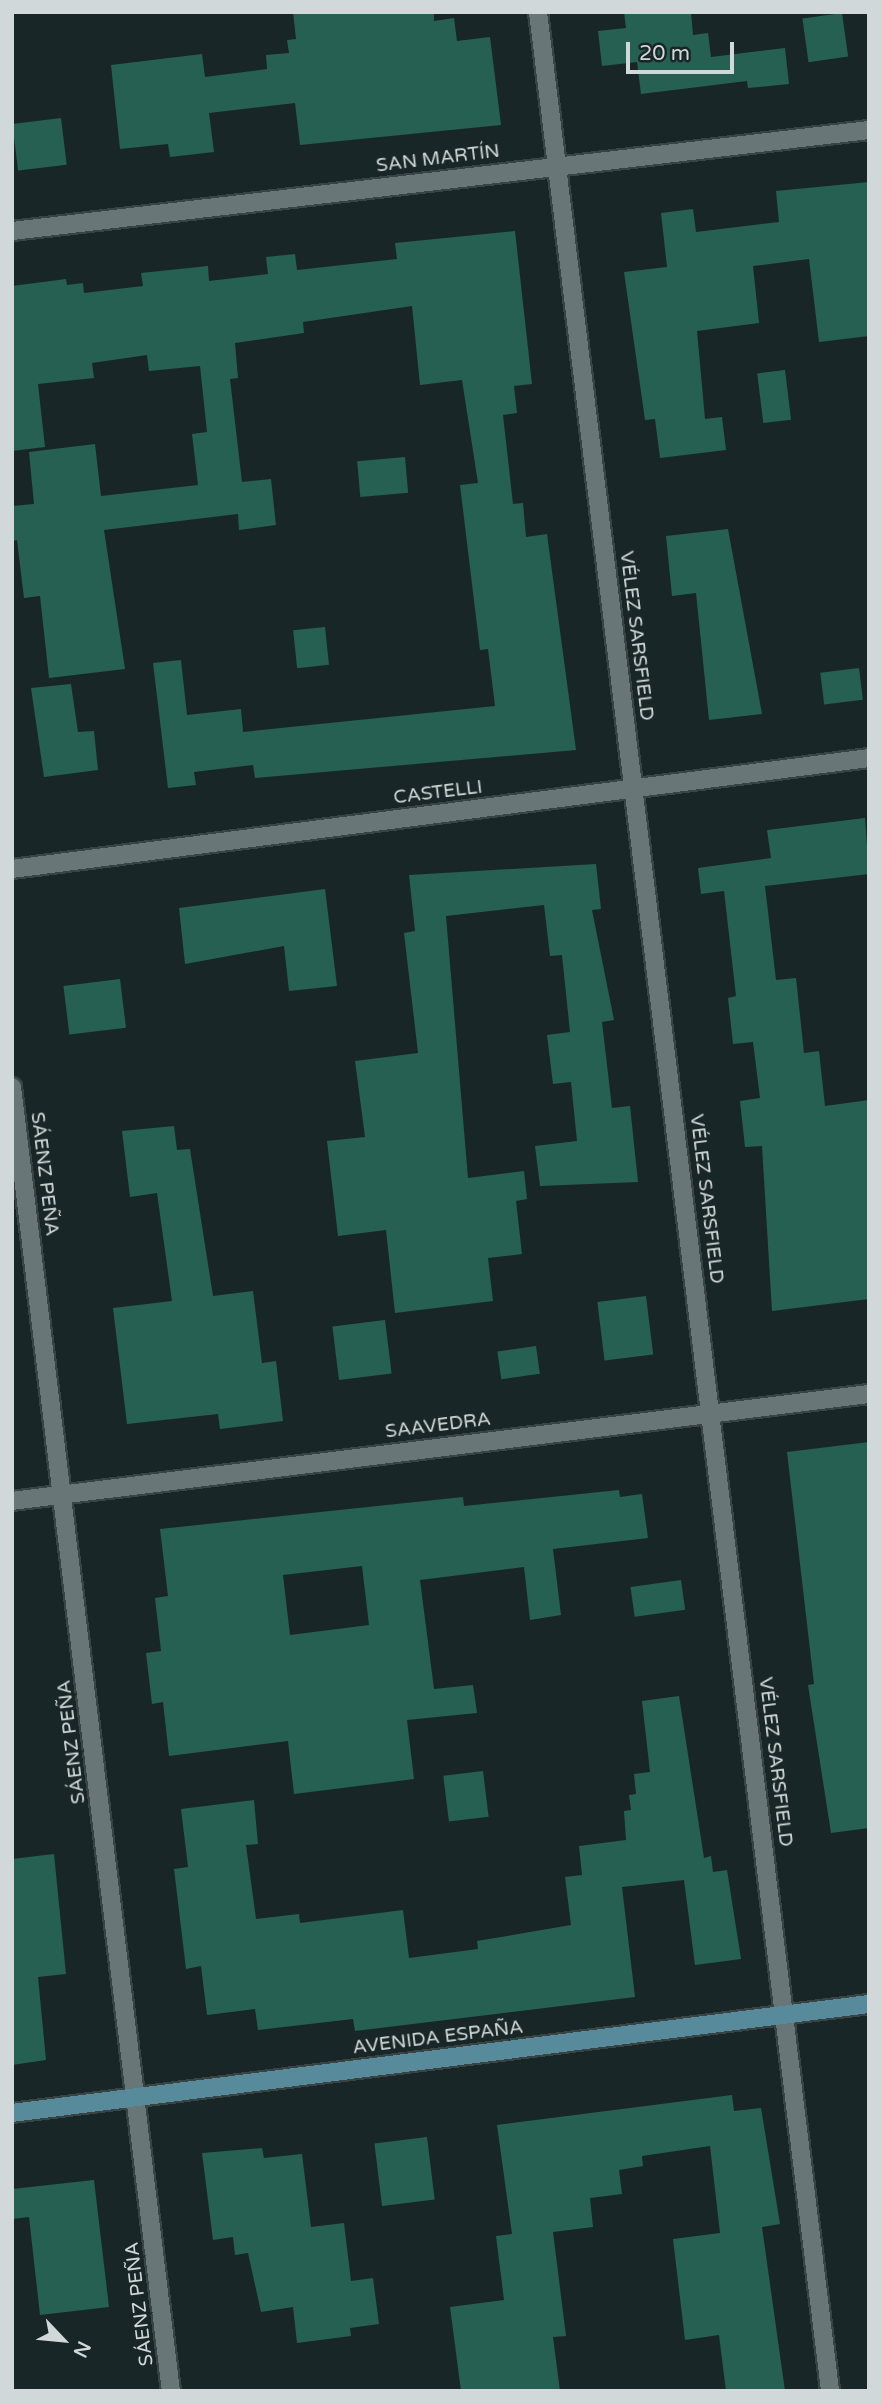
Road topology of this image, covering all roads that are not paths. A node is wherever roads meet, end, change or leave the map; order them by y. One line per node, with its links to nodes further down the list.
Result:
1 (538, 12): 3 (street, VÉLEZ SARSFIELD)
2 (869, 130): 3 (street, SAN MARTÍN)
3 (557, 166): 4 (street, SAN MARTÍN); 6 (street, VÉLEZ SARSFIELD)
4 (12, 231)
5 (869, 758): 6 (street, CASTELLI)
6 (634, 789): 7 (street, CASTELLI); 10 (street, VÉLEZ SARSFIELD)
7 (12, 869)
8 (12, 1087): 11 (street, SÁENZ PEÑA)
9 (869, 1394): 10 (street, SAAVEDRA)
10 (711, 1414): 11 (street, SAAVEDRA); 14 (street, VÉLEZ SARSFIELD)
11 (62, 1494): 12 (street, SAAVEDRA); 15 (street, SÁENZ PEÑA)
12 (12, 1501)
13 (869, 2004): 14 (main road, AVENIDA ESPAÑA)
14 (785, 2015): 15 (main road, AVENIDA ESPAÑA); 18 (street, VÉLEZ SARSFIELD)
15 (136, 2098): 16 (main road, AVENIDA ESPAÑA); 17 (street, SÁENZ PEÑA)
16 (12, 2113)
17 (171, 2391)
18 (830, 2391)

